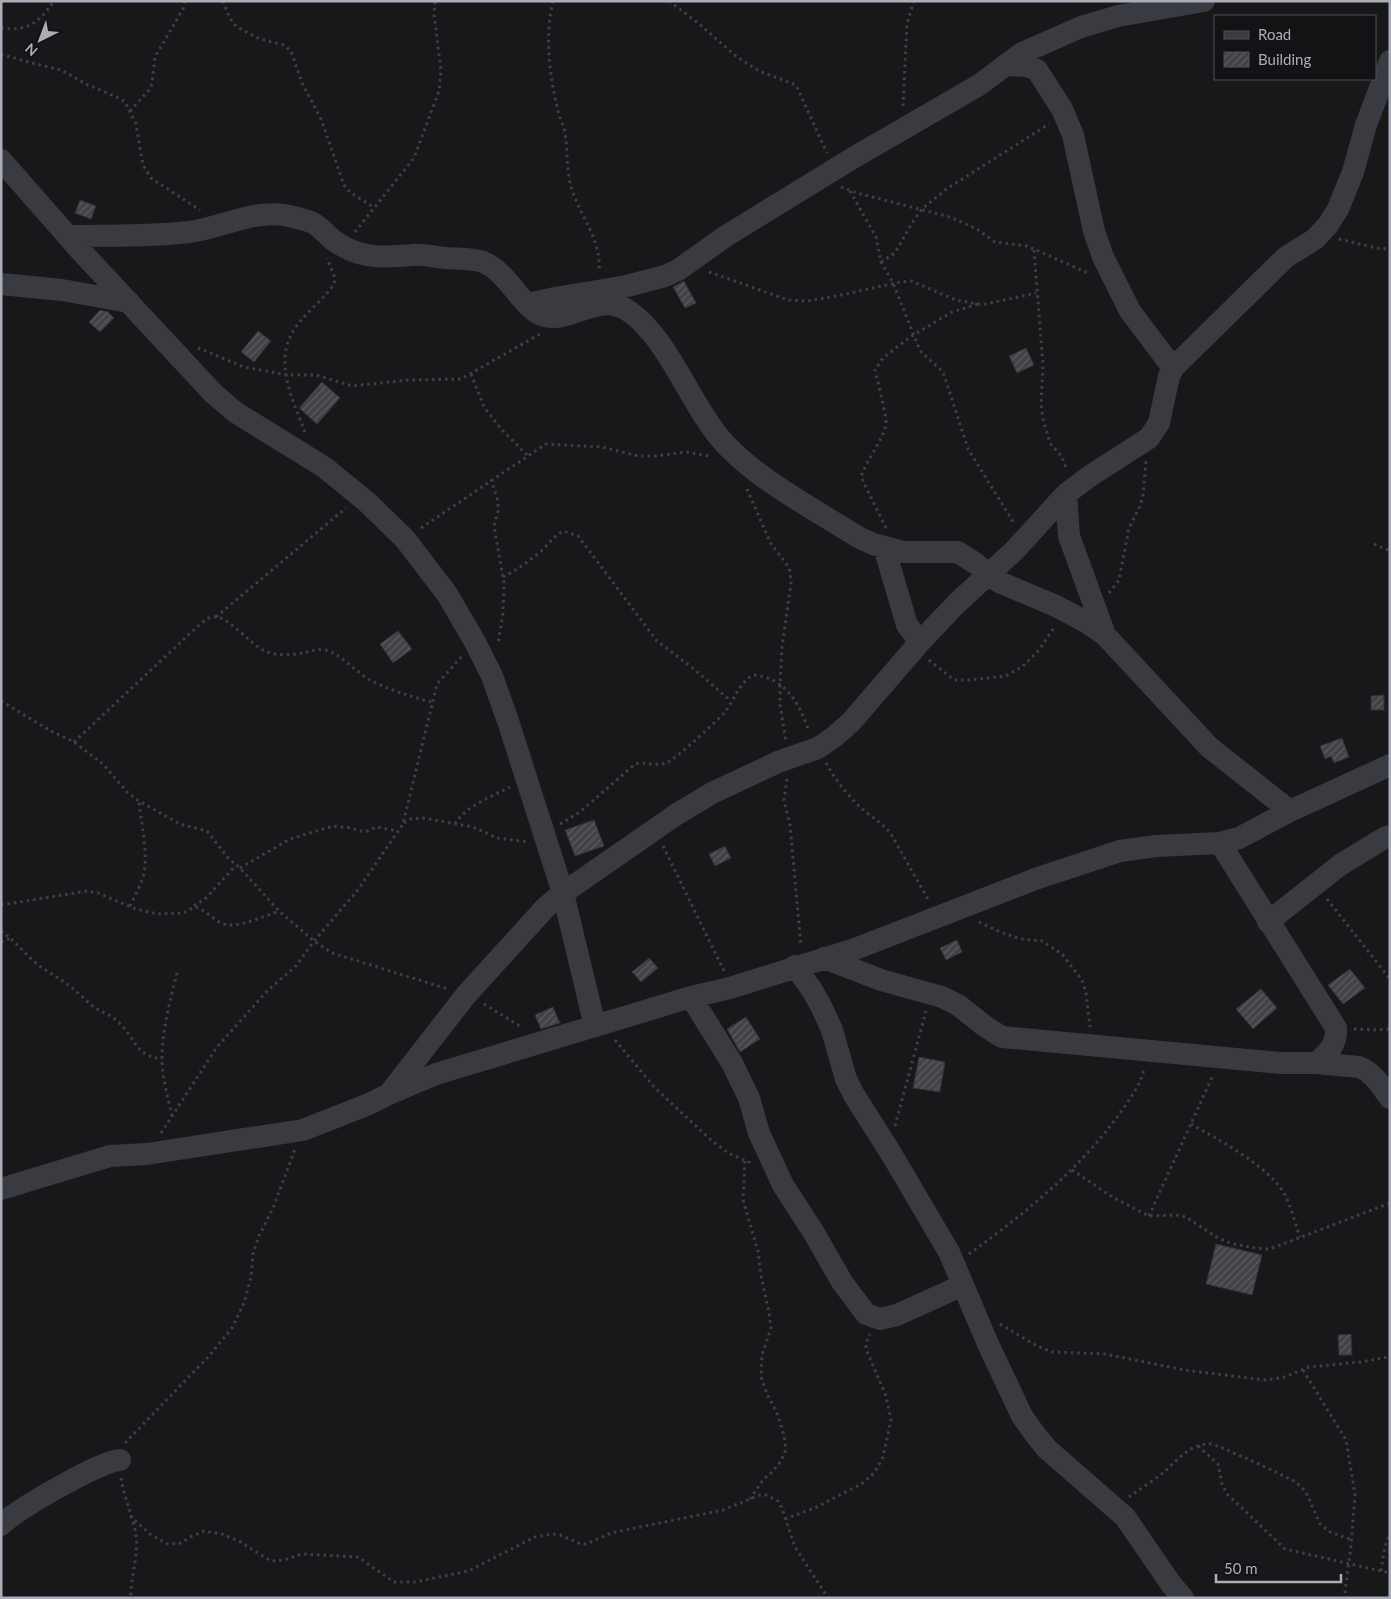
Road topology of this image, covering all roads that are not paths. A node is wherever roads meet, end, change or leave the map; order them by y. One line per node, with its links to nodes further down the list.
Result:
1 (1204, 1): 3 (street)
2 (1390, 61): 9 (street)
3 (1006, 65): 8 (street); 9 (street)
4 (1, 160): 5 (street)
5 (68, 236): 7 (street); 8 (street)
6 (1, 284): 7 (street)
7 (129, 302): 19 (street)
8 (528, 304): 11 (street)
9 (1173, 368): 10 (street)
10 (1070, 491): 12 (street); 13 (street)
11 (887, 540): 12 (street); 14 (street)
12 (988, 574): 13 (street); 14 (street)
13 (1105, 635): 16 (street)
14 (918, 645): 19 (street)
15 (1390, 765): 16 (street)
16 (1290, 811): 18 (street)
17 (1390, 837): 20 (street)
18 (1220, 843): 20 (street); 21 (street)
19 (563, 893): 24 (street); 26 (street)
20 (1268, 922): 25 (street)
21 (824, 958): 22 (street); 25 (street)
22 (798, 965): 23 (street); 29 (street)
23 (691, 997): 24 (street); 29 (street)
24 (598, 1025): 26 (street)
25 (1316, 1063): 27 (street)
26 (389, 1094): 28 (street)
27 (1390, 1098)
28 (1, 1189)
29 (963, 1285): 32 (street)
30 (120, 1460): 31 (street)
31 (2, 1523)
32 (1183, 1598)

